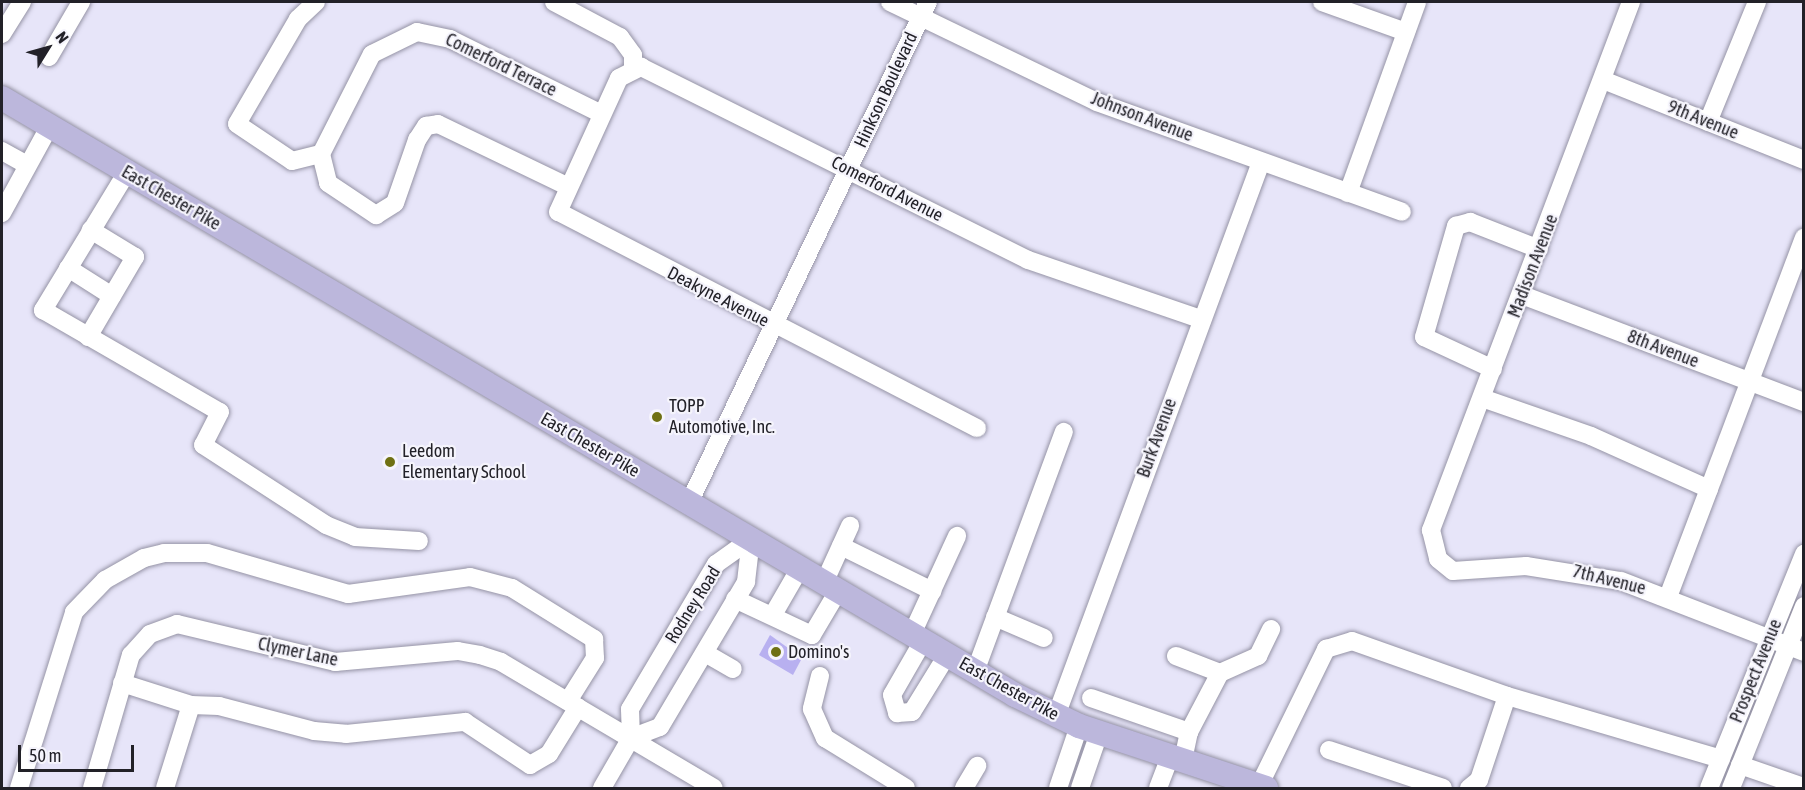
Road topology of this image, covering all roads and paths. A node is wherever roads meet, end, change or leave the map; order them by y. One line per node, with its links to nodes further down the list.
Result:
1 (21, 2): 12 (street)
2 (81, 2): 13 (street)
3 (316, 2): 21 (street)
4 (554, 2): 14 (street)
5 (890, 2): 10 (street, Johnson Avenue)
6 (1322, 2): 11 (street)
7 (1417, 2): 11 (street)
8 (1631, 2): 15 (street, Madison Avenue)
9 (1757, 2): 18 (street)
10 (925, 9): 23 (street, Johnson Avenue); 25 (street, Hinkson Boulevard)
11 (1406, 32): 28 (street)
12 (2, 34)
13 (49, 57)
14 (633, 68): 17 (street); 25 (street, Comerford Avenue)
15 (1603, 80): 18 (street, 9th Avenue); 33 (street, Madison Avenue)
16 (2, 98): 19 (main road, East Chester Pike)
17 (600, 113): 21 (street, Comerford Terrace); 27 (street, Deakyne Avenue)
18 (1708, 122): 22 (street, 9th Avenue)
19 (50, 127): 24 (street); 26 (main road, East Chester Pike)
20 (2, 151): 24 (street)
21 (321, 154): 27 (street)
22 (1803, 160)
23 (1261, 162): 28 (street, Johnson Avenue); 37 (street, Burk Avenue)
24 (27, 165): 30 (street)
25 (848, 170): 37 (street, Comerford Avenue); 38 (street, Hinkson Boulevard)
26 (127, 172): 31 (street); 47 (main road, East Chester Pike)
27 (567, 186): 38 (street, Deakyne Avenue)
28 (1348, 193): 29 (street, Johnson Avenue)
29 (1401, 212)
30 (2, 213)
31 (91, 230): 34 (street); 36 (street)
32 (1803, 237): 41 (street)
33 (1539, 249): 35 (street, Madison Avenue); 40 (street)
34 (68, 268): 36 (street); 39 (street)
35 (1522, 295): 40 (street, Madison Avenue); 41 (street, 8th Avenue)
36 (112, 296): 39 (street)
37 (1200, 319): 81 (street, Burk Avenue)
38 (775, 326): 44 (street, Deakyne Avenue); 47 (street, Hinkson Boulevard)
39 (88, 337): 52 (street)
40 (1493, 369): 42 (street, Madison Avenue)
41 (1747, 381): 43 (street, 8th Avenue); 46 (street)
42 (1482, 398): 46 (street); 49 (street, Madison Avenue)
43 (1803, 402)
44 (977, 428)
45 (1064, 432): 62 (street)
46 (1708, 489): 58 (street)
47 (688, 503): 51 (main road, East Chester Pike)
48 (850, 526): 53 (street)
49 (1431, 530): 58 (street, 7th Avenue)
50 (957, 536): 57 (street)
51 (751, 540): 55 (main road, East Chester Pike); 59 (street, Rodney Road); 85 (street, Rodney Road)
52 (419, 541)
53 (841, 546): 56 (street); 57 (street)
54 (1803, 554): 66 (street, Prospect Avenue)
55 (800, 568): 56 (main road, East Chester Pike); 61 (street)
56 (831, 587): 61 (street); 64 (main road, East Chester Pike)
57 (932, 591): 64 (street)
58 (1668, 597): 66 (street, 7th Avenue)
59 (735, 599): 61 (street); 68 (street, Rodney Road)
60 (1803, 606): 67 (street, Prospect Avenue)
61 (774, 613)
62 (995, 617): 65 (street); 72 (street)
63 (1271, 629): 73 (street)
64 (918, 638): 69 (main road, East Chester Pike); 69 (street)
65 (1044, 638)
66 (1769, 640): 67 (street, 7th Avenue); 88 (street, Prospect Avenue)
67 (1795, 650): 90 (street, Prospect Avenue)
68 (705, 653): 71 (street); 85 (street, Rodney Road)
69 (946, 655): 72 (main road, East Chester Pike)
70 (1176, 656): 73 (street)
71 (733, 669)
72 (975, 672): 81 (main road, East Chester Pike)
73 (1220, 673): 84 (street)
74 (820, 676): 99 (street)
75 (122, 683): 78 (street, Clymer Lane); 79 (street); 95 (street, Clymer Lane)
76 (1507, 696): 88 (street); 92 (street); 105 (street)
77 (1091, 698): 80 (street)
78 (573, 704): 79 (street); 85 (street, Clymer Lane); 94 (street)
79 (191, 705): 96 (street)
80 (1113, 705): 82 (street); 83 (street)
81 (1056, 716): 83 (main road, East Chester Pike)
82 (1148, 718): 84 (street); 86 (street)
83 (1094, 731): 86 (main road, East Chester Pike); 101 (street); 102 (street)
84 (1189, 732): 89 (street)
85 (631, 738): 97 (street, Rodney Road); 98 (street, Clymer Lane)
86 (1140, 746): 89 (main road, East Chester Pike)
87 (1329, 750): 104 (street)
88 (1721, 759): 106 (street, Prospect Avenue)
89 (1181, 760): 92 (main road, East Chester Pike); 103 (street)
90 (1740, 765): 93 (street); 107 (street, Prospect Avenue)
91 (977, 766): 100 (street)
92 (1262, 787)
93 (1803, 787)
94 (19, 789)
95 (92, 789)
96 (165, 789)
97 (602, 789)
98 (714, 789)
99 (906, 789)
100 (964, 789)
101 (1058, 789)
102 (1080, 789)
103 (1158, 789)
104 (1443, 789)
105 (1469, 789)
106 (1710, 789)
107 (1731, 789)

